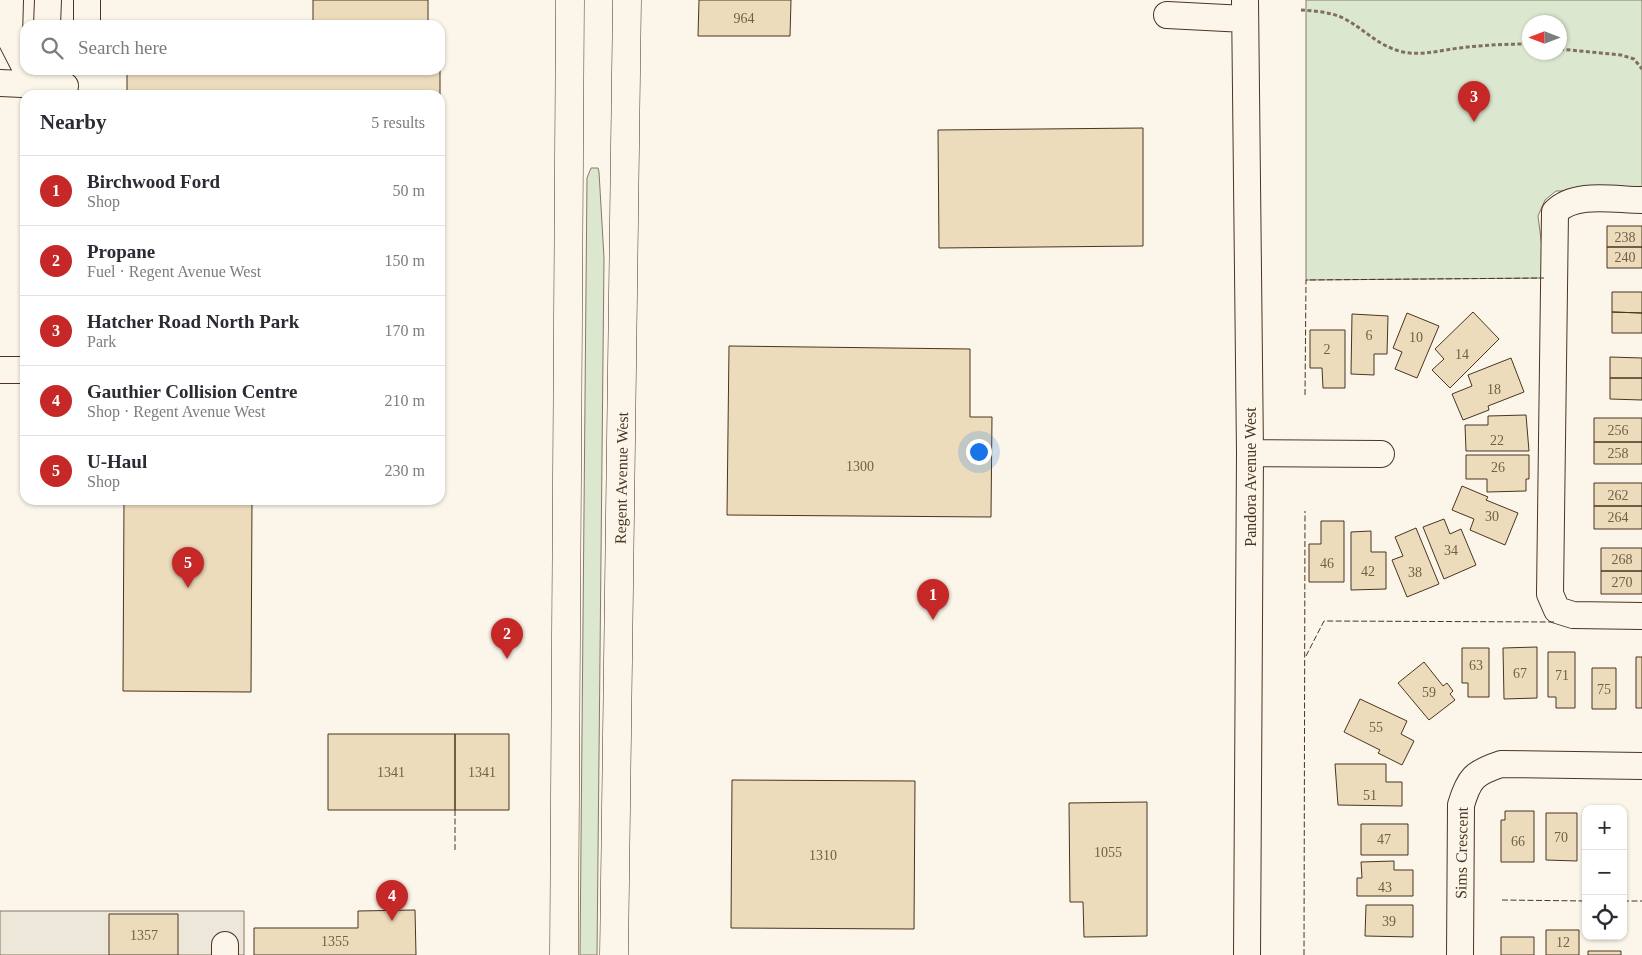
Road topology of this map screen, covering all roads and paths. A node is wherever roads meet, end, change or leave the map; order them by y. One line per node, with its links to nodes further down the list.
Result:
1 (10, 0): 13 (street)
2 (48, 0): 9 (street)
3 (87, 0): 10 (street)
4 (570, 0): 26 (main road)
5 (628, 0): 27 (main road, Regent Avenue West)
6 (1246, 9): 8 (street); 22 (street, Pandora Avenue West)
7 (1301, 10): 11 (path)
8 (1167, 15)
9 (48, 20)
10 (87, 20)
11 (1522, 44)
12 (1567, 50): 14 (path)
13 (20, 57)
14 (1642, 69)
15 (26, 75): 17 (street)
16 (33, 75): 18 (street)
17 (0, 83)
18 (65, 84)
19 (1642, 200): 24 (street)
20 (0, 370): 21 (street)
21 (20, 370)
22 (1250, 453): 23 (street); 28 (street, Pandora Avenue West)
23 (1381, 454)
24 (1642, 616)
25 (1642, 766): 29 (street, Sims Crescent)
26 (564, 955)
27 (614, 955)
28 (1246, 955)
29 (1460, 955)

